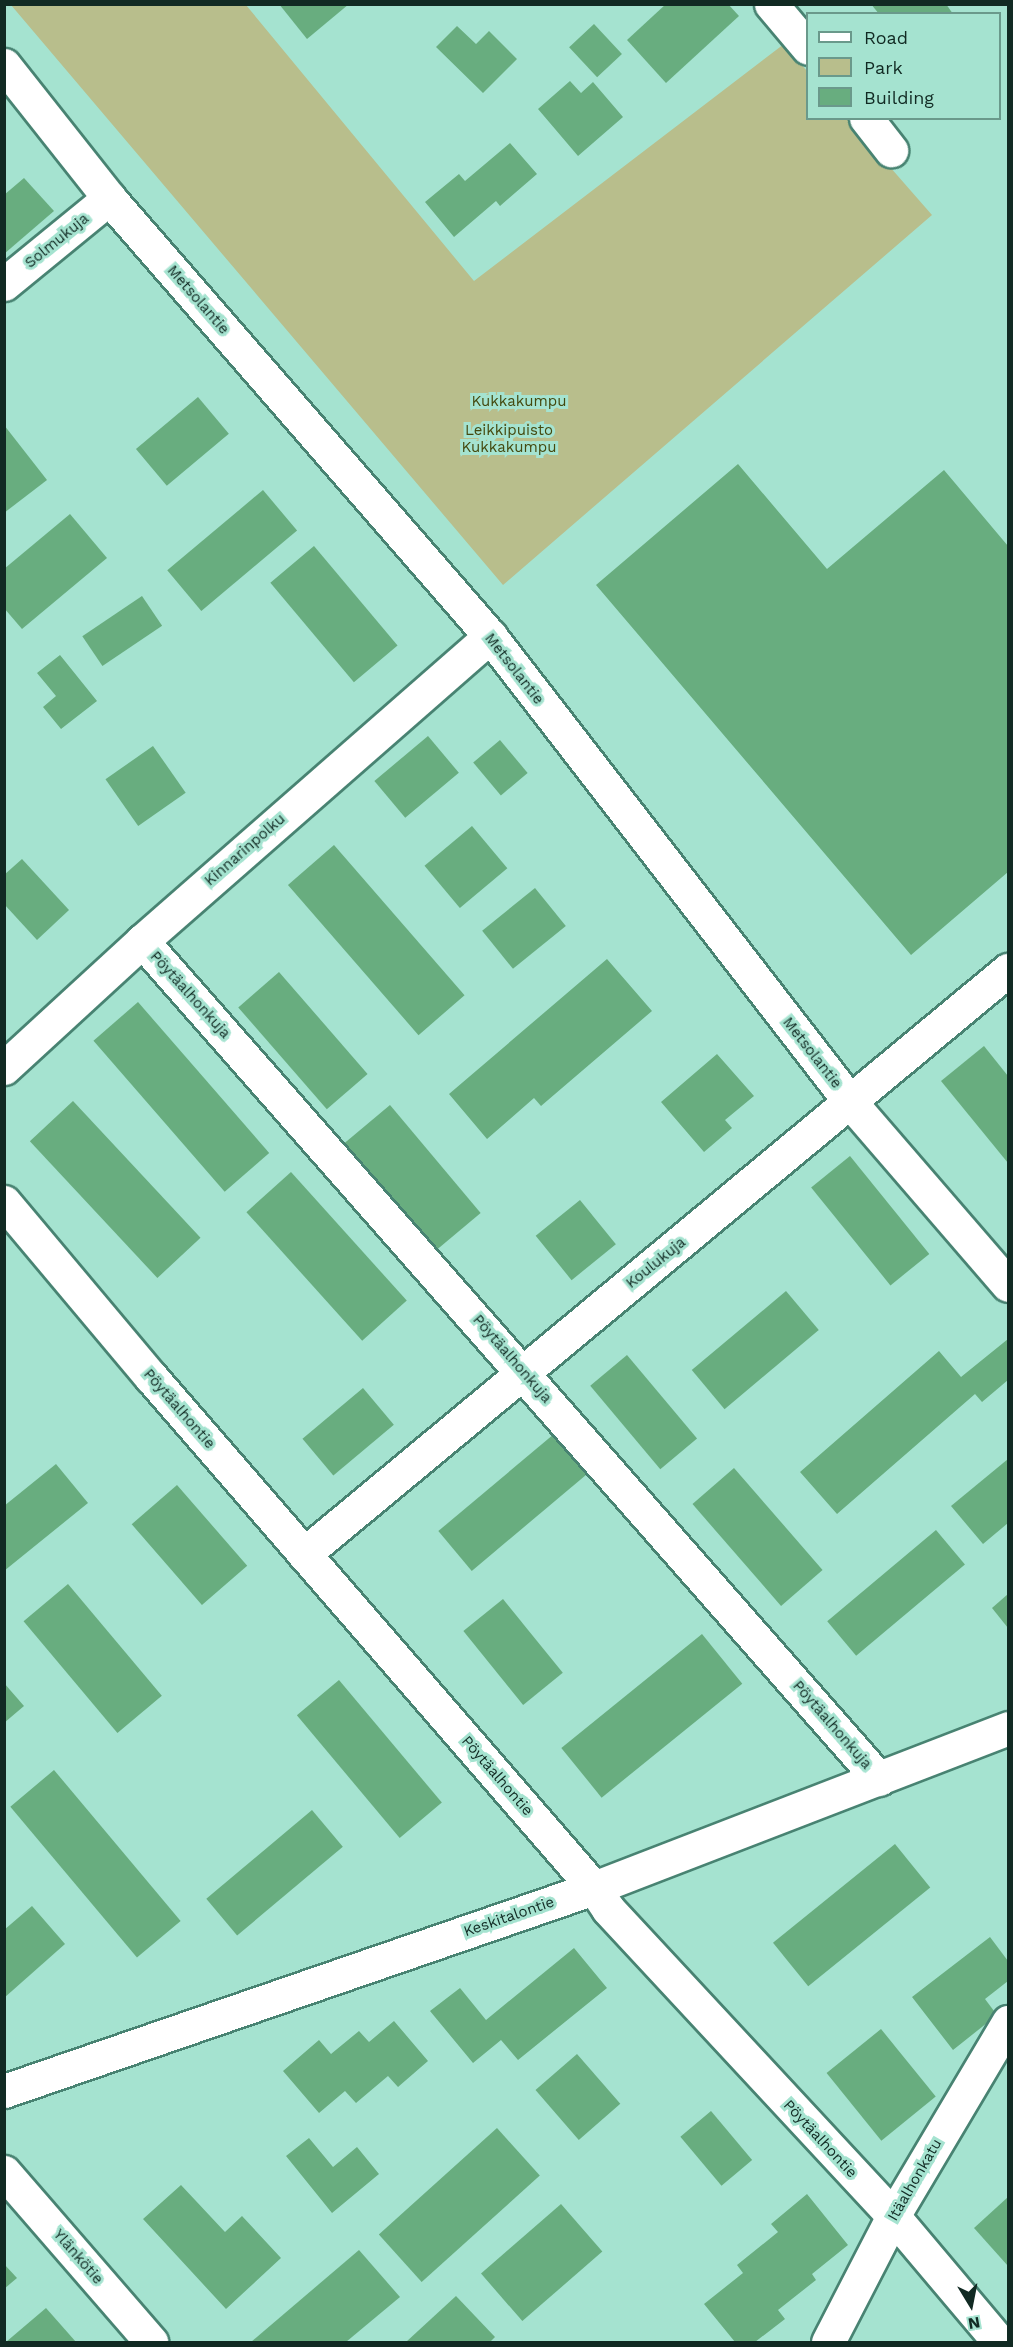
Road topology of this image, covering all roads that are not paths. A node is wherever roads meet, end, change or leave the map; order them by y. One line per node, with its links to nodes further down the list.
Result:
1 (771, 4): 2 (street)
2 (806, 47)
3 (4, 65): 6 (street, Metsolantie)
4 (868, 120): 5 (street)
5 (891, 150)
6 (109, 198): 7 (street, Solmukuja); 8 (street, Metsolantie)
7 (4, 284)
8 (489, 636): 9 (street, Kinnarinpolku); 12 (street, Metsolantie)
9 (142, 941): 11 (street, Kinnarinpolku); 15 (street, Pöytäalhonkuja)
10 (1008, 970): 12 (street, Koulukuja)
11 (4, 1068)
12 (851, 1103): 14 (street, Metsolantie); 15 (street, Koulukuja)
13 (4, 1202): 16 (street, Pöytäalhontie)
14 (1008, 1285)
15 (523, 1371): 16 (street, Koulukuja); 18 (street, Pöytäalhonkuja)
16 (304, 1554): 19 (street, Pöytäalhontie)
17 (1008, 1728): 18 (street, Keskitalontie)
18 (879, 1779): 19 (street, Keskitalontie)
19 (594, 1888): 21 (street, Keskitalontie); 23 (street, Pöytäalhontie)
20 (1008, 2022): 23 (street, Itäalhonkatu)
21 (4, 2091)
22 (4, 2172): 24 (street, Ylänkötie)
23 (892, 2216): 25 (street, Itäalhonkatu); 26 (street, Pöytäalhontie)
24 (151, 2343)
25 (828, 2343)
26 (999, 2343)

